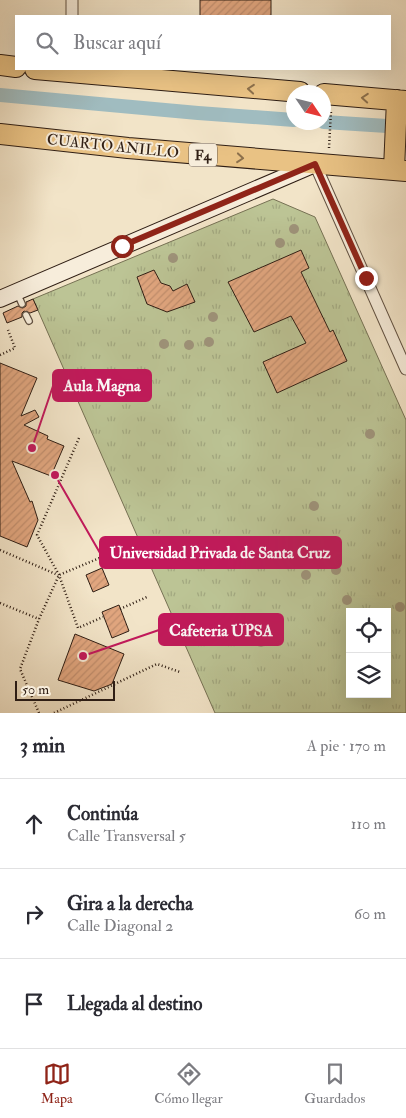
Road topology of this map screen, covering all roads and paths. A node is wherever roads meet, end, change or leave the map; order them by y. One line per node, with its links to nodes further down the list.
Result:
1 (72, 0): 2 (street)
2 (72, 15)
3 (0, 65): 4 (highway)
4 (15, 67)
5 (53, 70): 6 (highway)
6 (71, 71): 7 (highway, one-way to 6)
7 (286, 91)
8 (331, 95): 9 (highway, one-way to 8)
9 (400, 107): 14 (highway)
10 (330, 130): 12 (path)
11 (0, 134): 13 (highway, CUARTO ANILLO / F4, one-way to 13)
12 (329, 141)
13 (315, 164): 14 (highway, CUARTO ANILLO / F4); 15 (street); 18 (street)
14 (400, 170)
15 (0, 299)
16 (8, 330): 17 (path)
17 (0, 355)
18 (406, 369)
19 (79, 438): 22 (path)
20 (126, 547): 22 (path)
21 (0, 550): 22 (path)
22 (58, 575): 26 (path); 27 (path)
23 (148, 596): 25 (path)
24 (0, 603): 27 (path)
25 (120, 609)
26 (104, 617)
27 (39, 619): 29 (path)
28 (180, 672): 30 (path)
29 (39, 713)
30 (54, 713)

